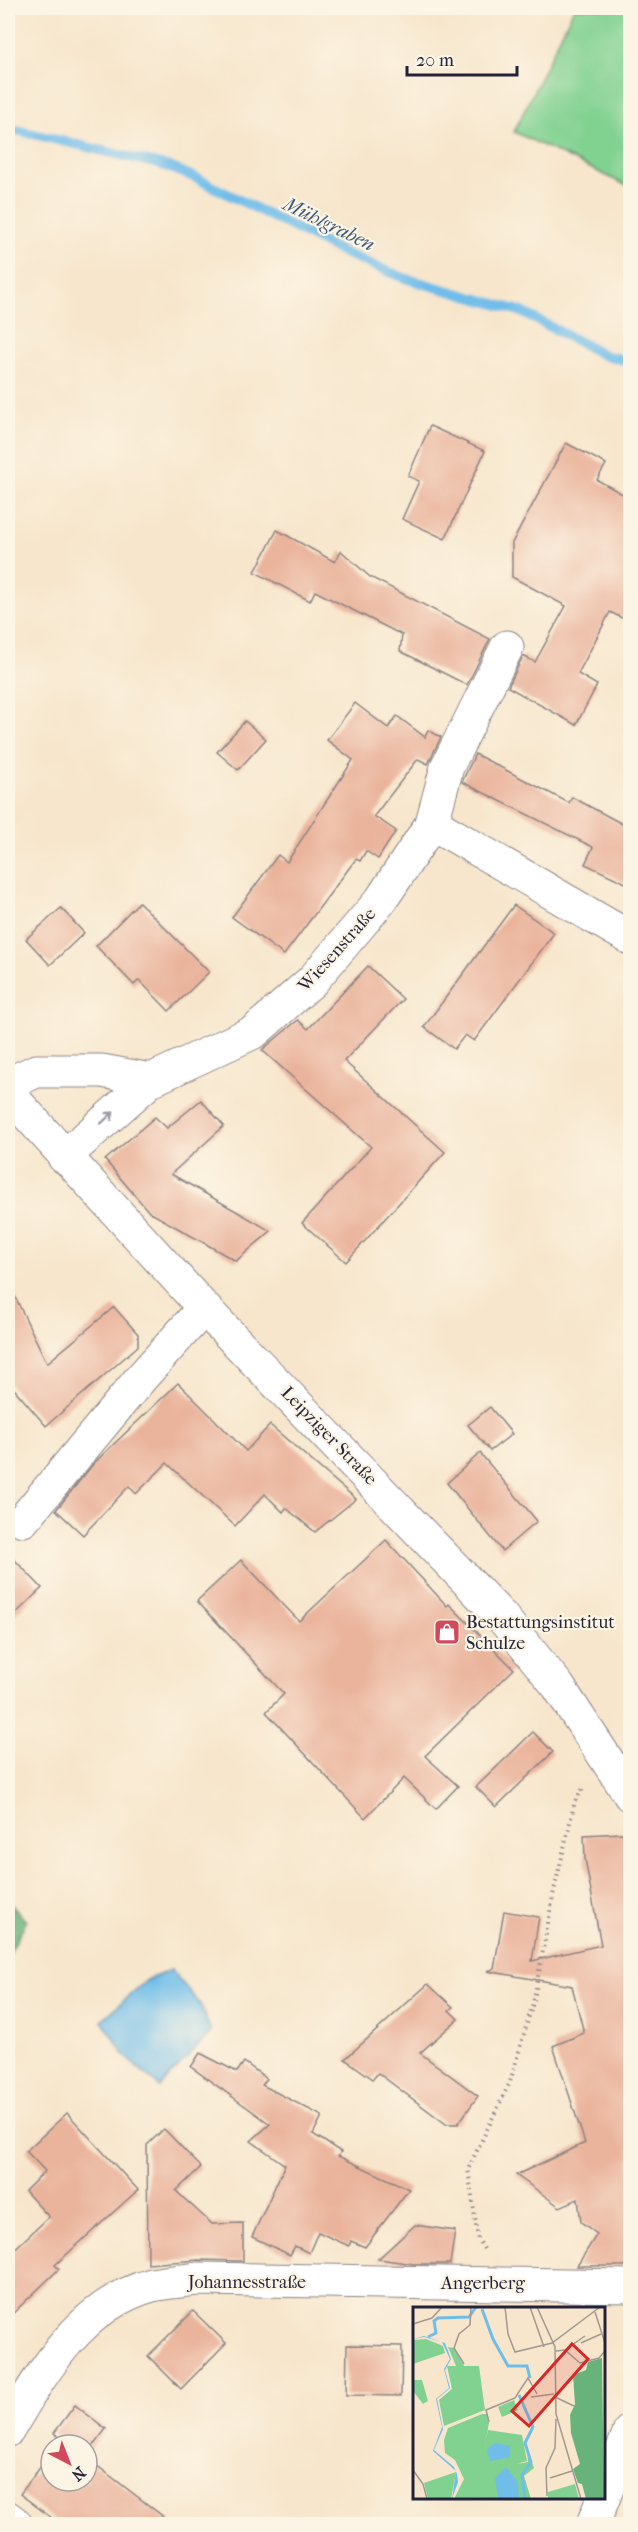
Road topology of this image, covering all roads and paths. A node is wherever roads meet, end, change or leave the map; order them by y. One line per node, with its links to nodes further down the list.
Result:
1 (507, 646): 2 (street, Wiesenstraße)
2 (432, 823): 3 (street); 4 (street, Wiesenstraße)
3 (630, 938)
4 (150, 1080): 5 (street); 6 (street, Wiesenstraße, one-way to 4)
5 (15, 1092): 6 (street, Leipziger Straße)
6 (64, 1157): 7 (street, Leipziger Straße)
7 (204, 1308): 8 (street); 9 (street, Leipziger Straße)
8 (23, 1520)
9 (605, 1753): 10 (street, Leipziger Straße); 12 (path)
10 (630, 1795)
11 (336, 2282): 12 (street, Angerberg); 14 (street, Johannesstraße)
12 (505, 2282): 13 (street, Angerberg)
13 (630, 2286)
14 (8, 2430)
15 (630, 2431): 16 (street)
16 (605, 2496)
17 (604, 2499): 20 (street)
18 (8, 2518): 19 (street)
19 (16, 2524)
20 (594, 2524)

